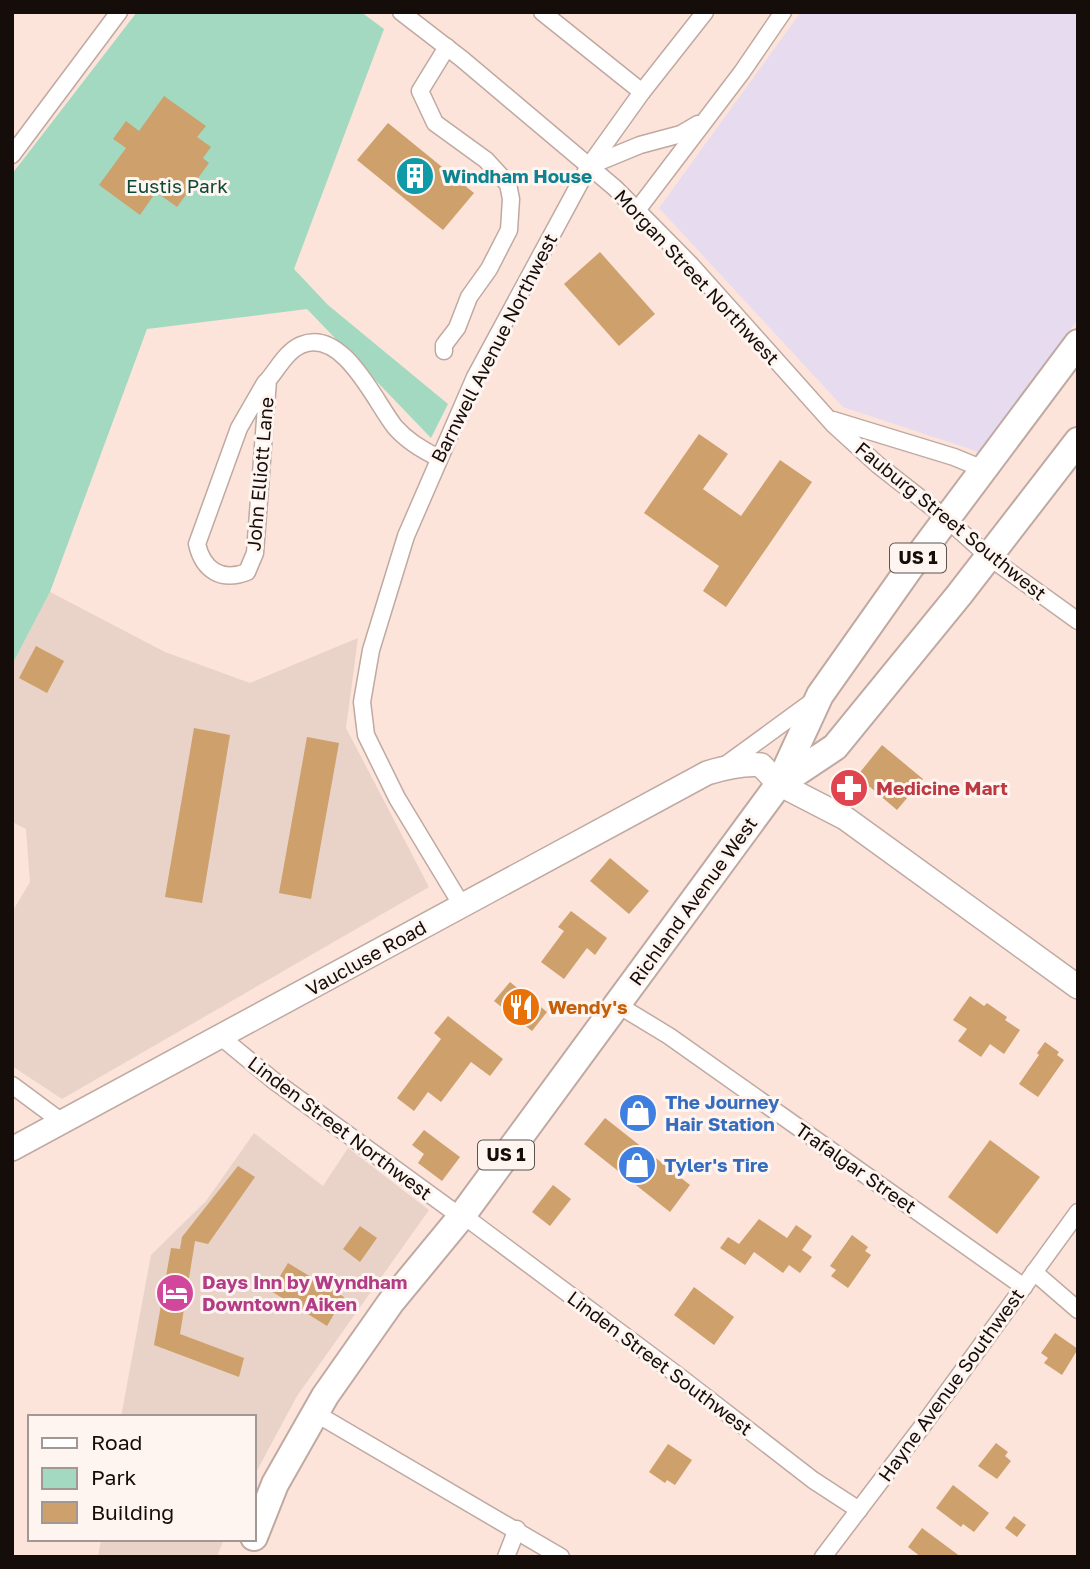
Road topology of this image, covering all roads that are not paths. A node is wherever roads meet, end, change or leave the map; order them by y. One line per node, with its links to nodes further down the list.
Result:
1 (119, 12): 9 (street)
2 (401, 12): 6 (street, Morgan Street Northwest)
3 (542, 12): 7 (street)
4 (783, 12): 8 (street)
5 (701, 13): 7 (street, Barnwell Avenue Northwest)
6 (447, 47): 10 (street, Morgan Street Northwest); 13 (street)
7 (642, 92): 10 (street, Barnwell Avenue Northwest)
8 (714, 110): 10 (street); 11 (street)
9 (12, 155)
10 (589, 166): 11 (street, Morgan Street Northwest); 17 (street, Barnwell Avenue Northwest)
11 (638, 209): 15 (street, Morgan Street Northwest)
12 (1078, 343): 18 (main road, Richland Avenue West / US 1)
13 (443, 351)
14 (268, 380): 14 (street, John Elliott Lane); 17 (street, John Elliott Lane)
15 (827, 418): 18 (street); 19 (street, Fauburg Street Southwest)
16 (1078, 441): 20 (main road, Richland Avenue West / US 1)
17 (439, 458): 26 (street, Barnwell Avenue Northwest)
18 (983, 469): 19 (main road, Richland Avenue West / US 1)
19 (947, 519): 20 (street, Fauburg Street Southwest); 22 (main road, Richland Avenue West / US 1)
20 (989, 557): 21 (street, Fauburg Street Southwest); 23 (main road, Richland Avenue West / US 1)
21 (1078, 621)
22 (823, 692): 23 (main road); 24 (street); 25 (main road, Richland Avenue West / US 1)
23 (863, 713): 25 (main road, Richland Avenue West / US 1)
24 (721, 768): 25 (street); 26 (street, Vaucluse Road)
25 (779, 784): 27 (street); 28 (main road, Richland Avenue West / US 1)
26 (461, 904): 29 (street, Vaucluse Road)
27 (1078, 987)
28 (618, 1005): 34 (main road, Richland Avenue West / US 1); 36 (street, Trafalgar Street)
29 (221, 1037): 31 (street, Vaucluse Road); 34 (street, Linden Street Northwest)
30 (12, 1085): 31 (street)
31 (62, 1122): 32 (street, Vaucluse Road)
32 (12, 1149)
33 (1078, 1212): 35 (street, Hayne Avenue Southwest)
34 (461, 1217): 38 (main road, Richland Avenue West / US 1); 39 (street, Linden Street Southwest)
35 (1034, 1272): 36 (street, Hayne Avenue Southwest); 37 (street)
36 (1024, 1287): 39 (street, Hayne Avenue Southwest)
37 (1078, 1310)
38 (315, 1413): 40 (street); 41 (main road, Richland Avenue West / US 1)
39 (859, 1510): 44 (street, Hayne Avenue Southwest)
40 (517, 1529): 42 (street); 43 (street)
41 (256, 1531)
42 (506, 1557)
43 (561, 1557)
44 (823, 1557)

